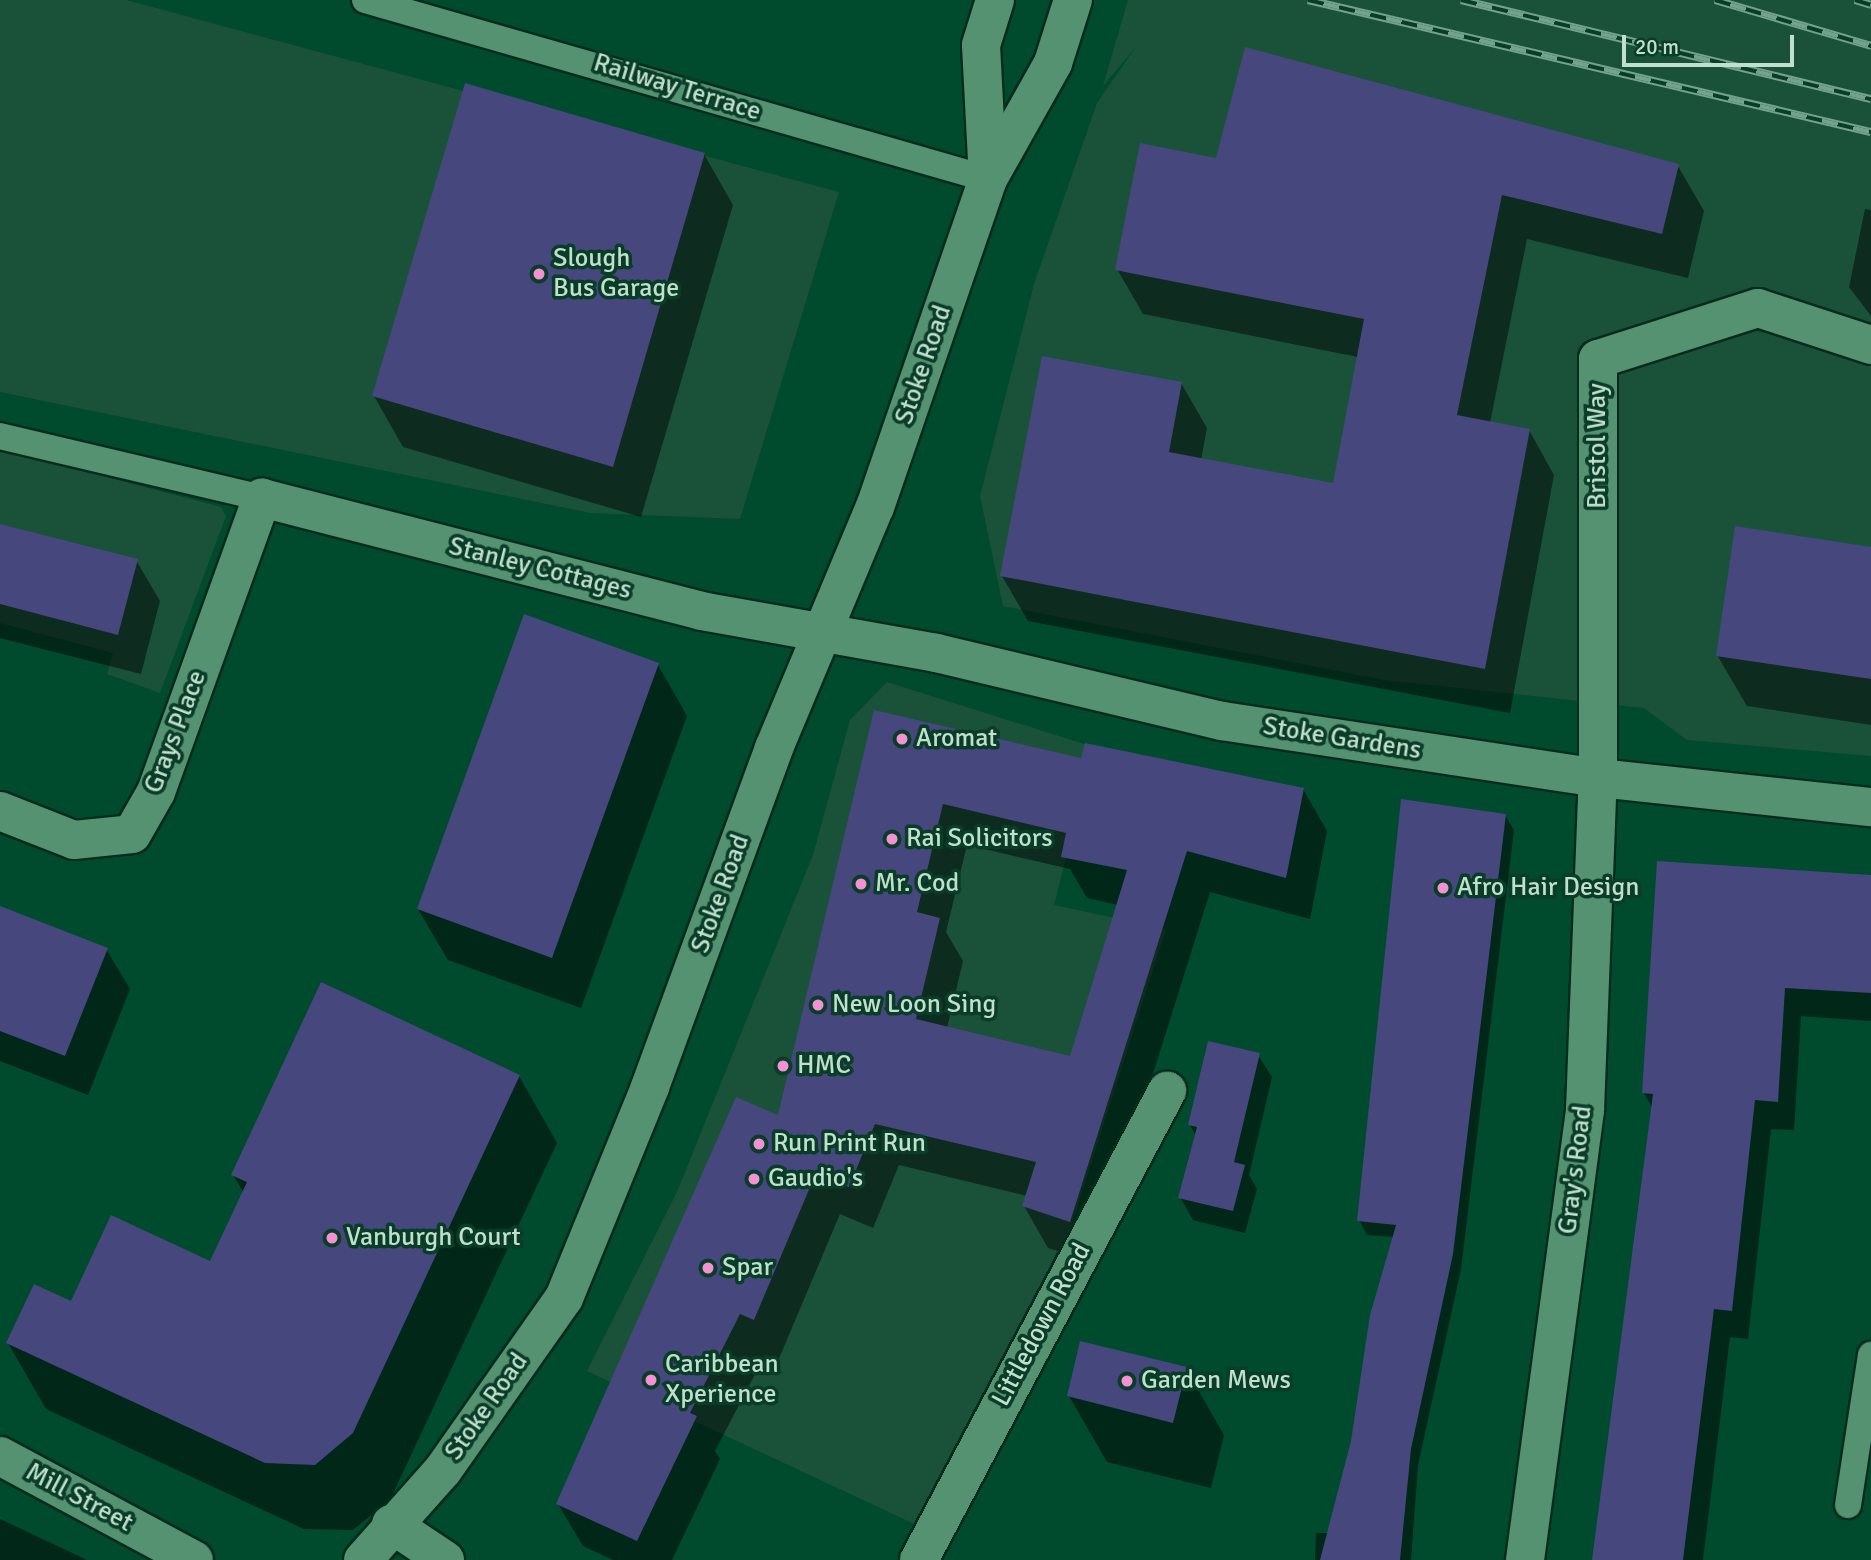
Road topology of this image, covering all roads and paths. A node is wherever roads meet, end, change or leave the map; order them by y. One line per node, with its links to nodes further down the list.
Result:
1 (365, 0): 4 (lane, Railway Terrace)
2 (995, 0): 4 (street, Stoke Road)
3 (1073, 0): 4 (street, Stoke Road)
4 (988, 179): 8 (street, Stoke Road)
5 (1871, 345): 9 (street, Bristol Way)
6 (0, 436): 7 (lane)
7 (262, 498): 8 (street, Stanley Cottages); 11 (street, Grays Place)
8 (820, 632): 9 (street, Stoke Gardens); 16 (street, Stoke Road)
9 (1598, 778): 10 (street, Stoke Gardens); 21 (street, Gray's Road)
10 (1871, 807)
11 (0, 811)
12 (1167, 1091): 20 (street, Littledown Road)
13 (1871, 1355): 15 (lane)
14 (0, 1457): 17 (street, Mill Street)
15 (1848, 1505)
16 (391, 1524): 18 (street, Stoke Road); 19 (street)
17 (194, 1560)
18 (363, 1560)
19 (445, 1560)
20 (919, 1560)
21 (1525, 1560)

